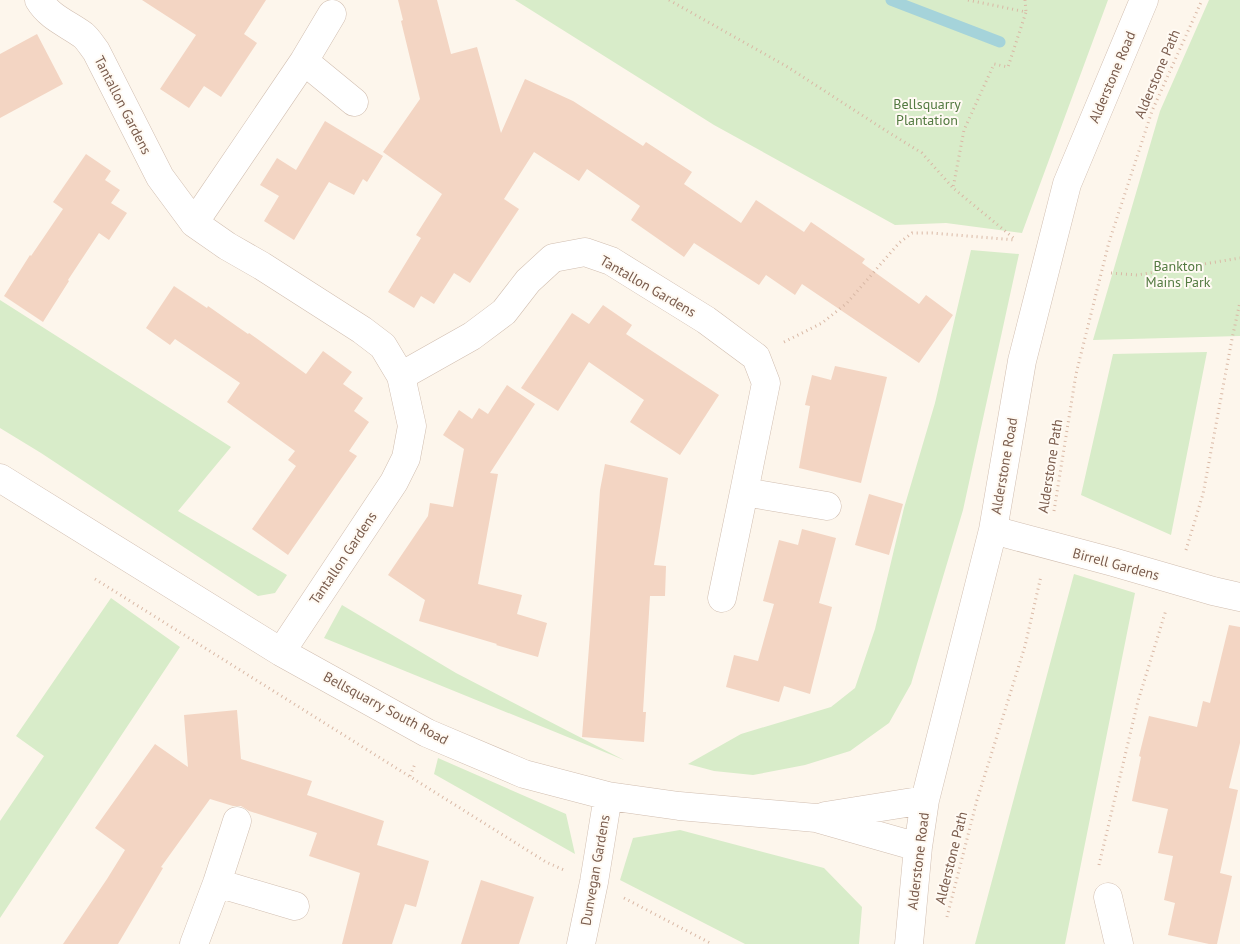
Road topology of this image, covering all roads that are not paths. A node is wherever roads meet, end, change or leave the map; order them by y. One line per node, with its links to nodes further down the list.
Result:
1 (39, 0): 6 (street, Tantallon Gardens)
2 (1144, 0): 11 (street, Alderstone Road)
3 (332, 14): 4 (street)
4 (304, 61): 5 (street); 6 (street)
5 (354, 102)
6 (194, 223): 7 (street, Tantallon Gardens)
7 (401, 376): 9 (street, Tantallon Gardens); 14 (street, Tantallon Gardens)
8 (0, 478): 14 (street, Bellsquarry South Road)
9 (744, 492): 10 (street); 13 (street)
10 (827, 506)
11 (993, 530): 12 (street, Birrell Gardens); 16 (street, Alderstone Road)
12 (1240, 597)
13 (722, 598)
14 (281, 652): 15 (street, Bellsquarry South Road)
15 (608, 796): 17 (street, Bellsquarry South Road); 24 (street, Dunvegan Gardens)
16 (925, 800): 17 (street, Bellsquarry South Road); 19 (street, Alderstone Road)
17 (816, 818): 19 (street, Bellsquarry South Road)
18 (237, 821): 20 (street)
19 (918, 847): 25 (street, Alderstone Road)
20 (217, 882): 22 (street); 23 (street)
21 (1108, 897): 26 (street)
22 (295, 906)
23 (194, 944)
24 (581, 944)
25 (909, 944)
26 (1119, 944)

